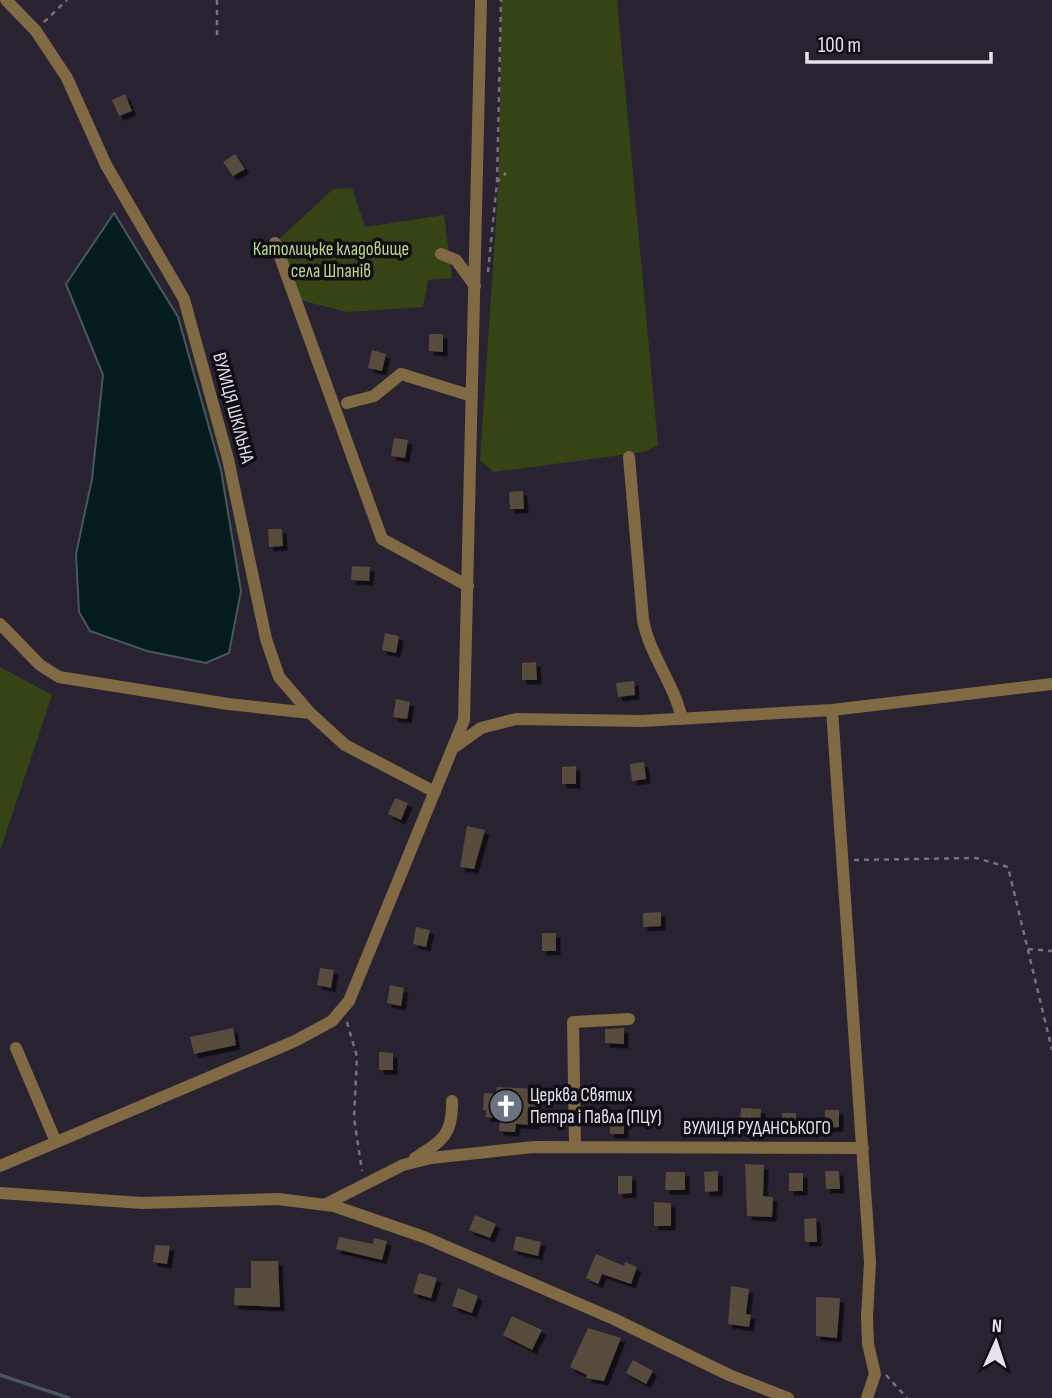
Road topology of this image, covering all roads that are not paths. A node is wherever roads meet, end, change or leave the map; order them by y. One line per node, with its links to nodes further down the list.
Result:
1 (6, 0): 13 (street, ВУЛИЦЯ ШКІЛЬНА)
2 (481, 0): 5 (street)
3 (275, 243): 9 (street)
4 (441, 254): 5 (street)
5 (475, 286): 6 (street)
6 (472, 396): 7 (street); 9 (street)
7 (347, 403)
8 (629, 457): 14 (street)
9 (468, 586): 15 (street)
10 (0, 624): 13 (street)
11 (1052, 684): 12 (street)
12 (832, 710): 14 (street); 22 (street)
13 (310, 713): 16 (street, ВУЛИЦЯ ШКІЛЬНА)
14 (682, 719): 15 (street)
15 (452, 749): 16 (street)
16 (435, 792): 20 (street)
17 (629, 1019): 21 (street)
18 (16, 1048): 20 (street)
19 (452, 1101): 24 (street)
20 (56, 1142): 23 (street)
21 (575, 1145): 22 (street, ВУЛИЦЯ РУДАНСЬКОГО); 24 (street, ВУЛИЦЯ РУДАНСЬКОГО)
22 (863, 1148): 28 (street)
23 (0, 1166)
24 (403, 1166): 26 (street, ВУЛИЦЯ РУДАНСЬКОГО)
25 (0, 1193): 26 (street)
26 (326, 1204): 27 (street)
27 (788, 1398)
28 (867, 1398)

